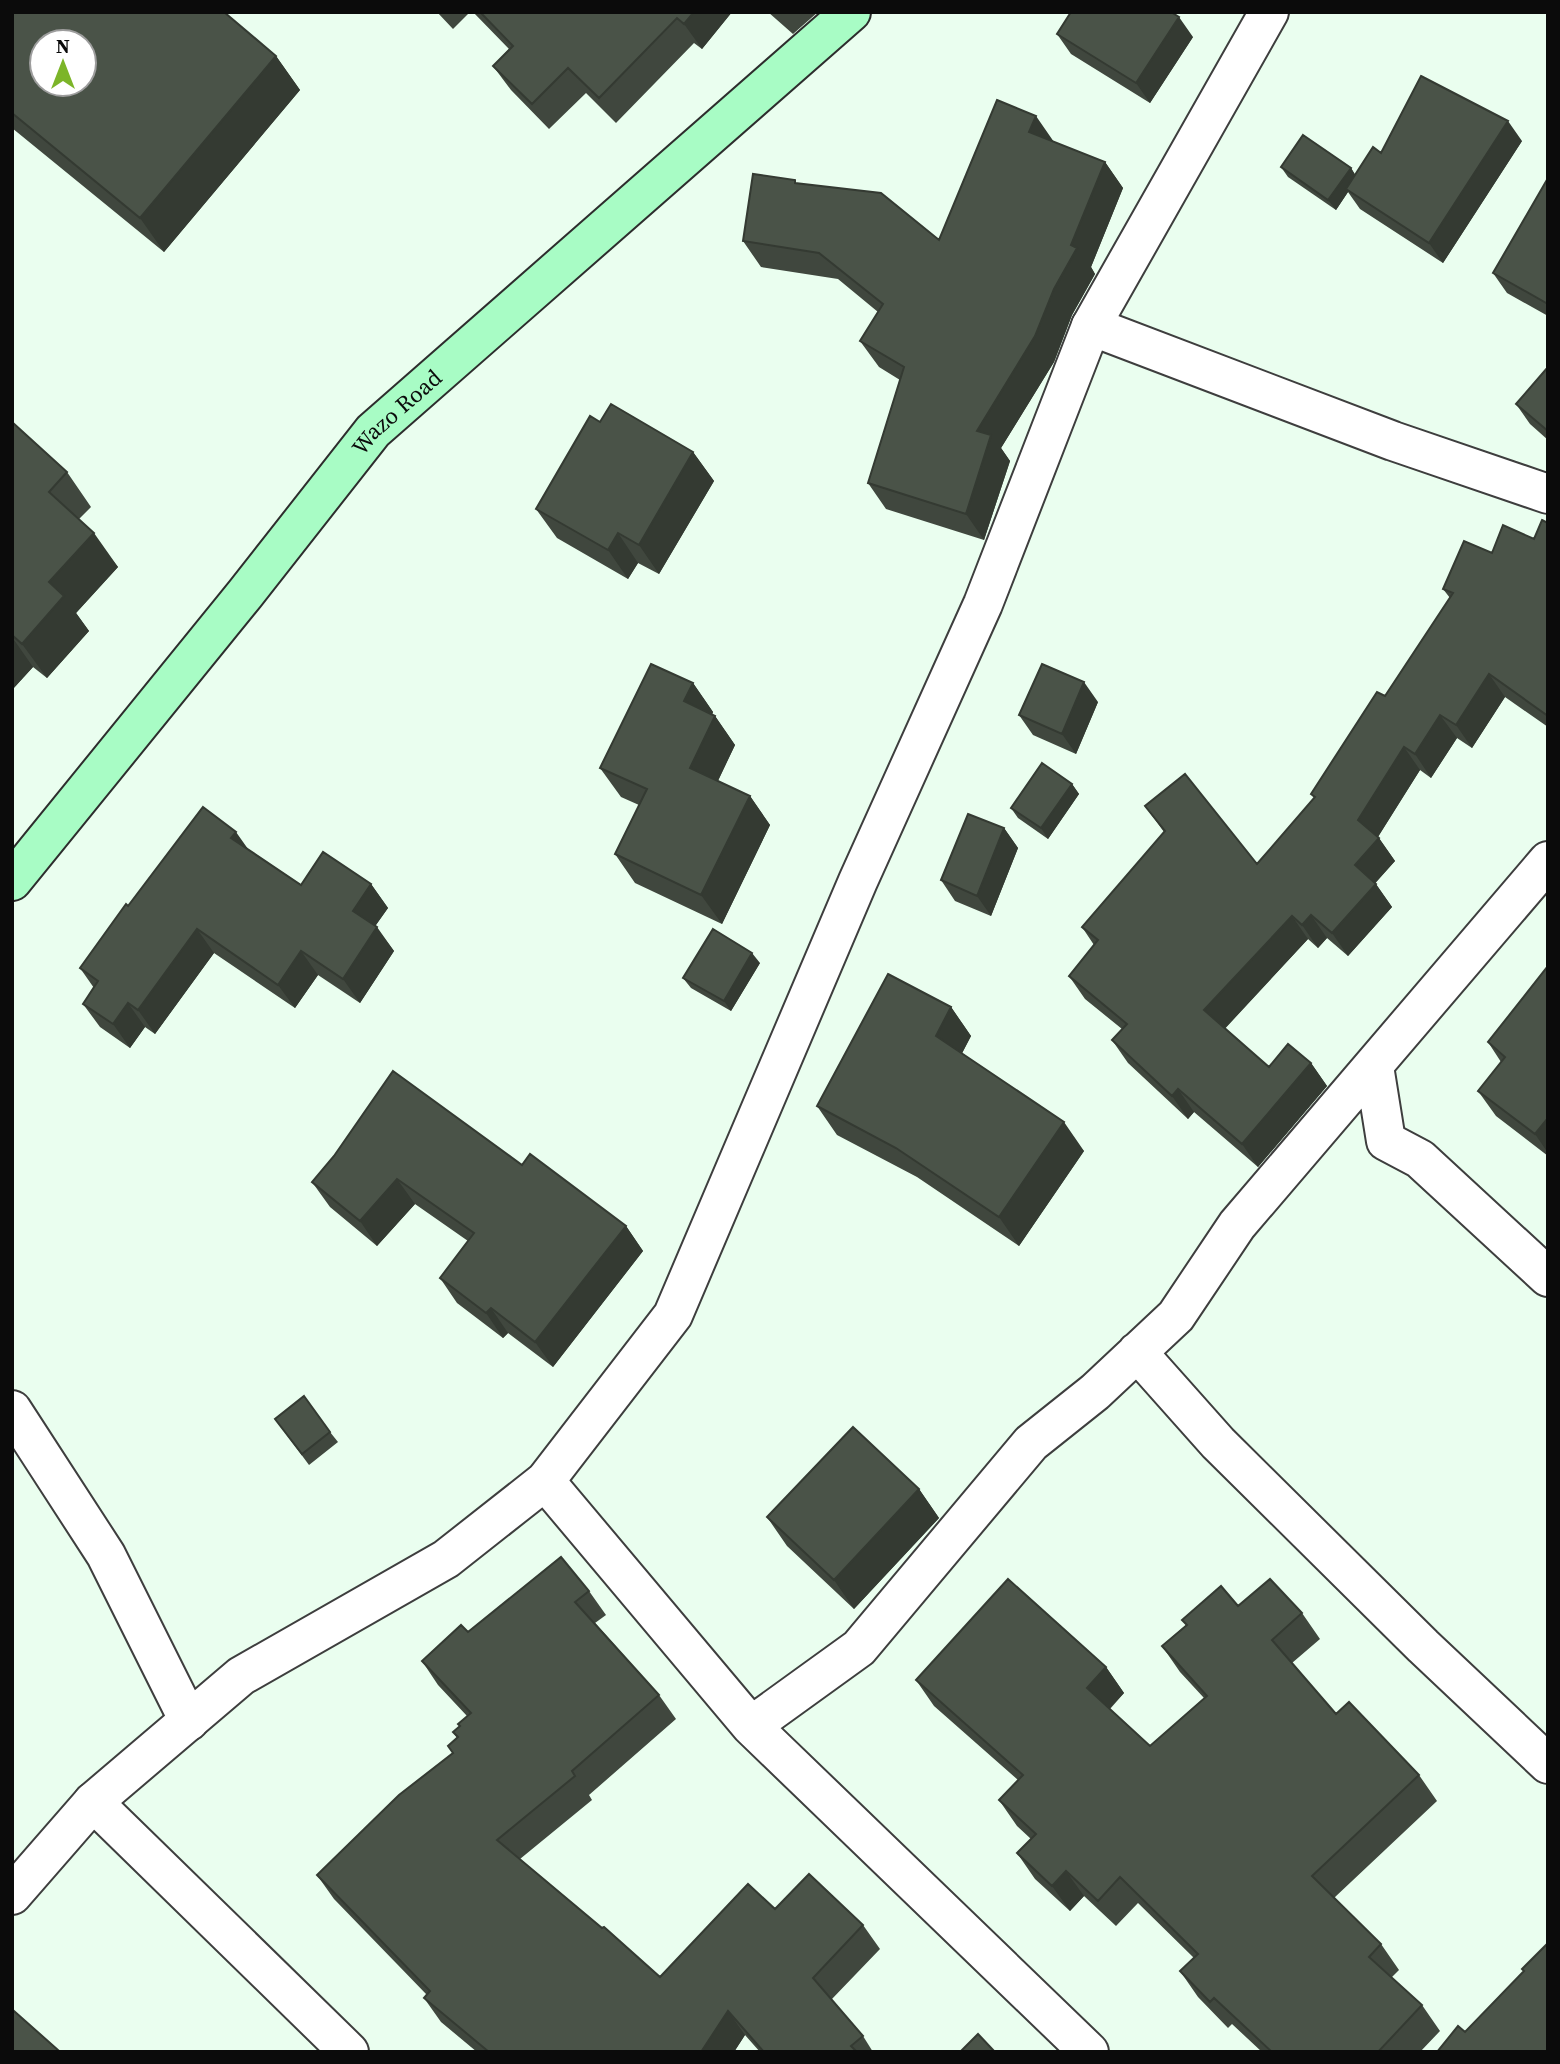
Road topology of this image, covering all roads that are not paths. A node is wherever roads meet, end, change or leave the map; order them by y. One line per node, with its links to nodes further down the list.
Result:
1 (851, 12): 6 (main road, Wazo Road)
2 (1269, 12): 3 (street)
3 (1091, 326): 4 (street); 11 (street)
4 (1548, 494)
5 (1548, 861): 7 (street)
6 (12, 881)
7 (1374, 1066): 8 (street); 9 (street)
8 (1548, 1277)
9 (1137, 1352): 13 (street); 14 (street)
10 (12, 1410): 12 (street)
11 (545, 1481): 12 (street); 13 (street)
12 (188, 1721): 15 (street)
13 (751, 1726): 18 (street)
14 (1548, 1764)
15 (93, 1802): 16 (street); 17 (street)
16 (16, 1882)
17 (349, 2052)
18 (1089, 2052)

